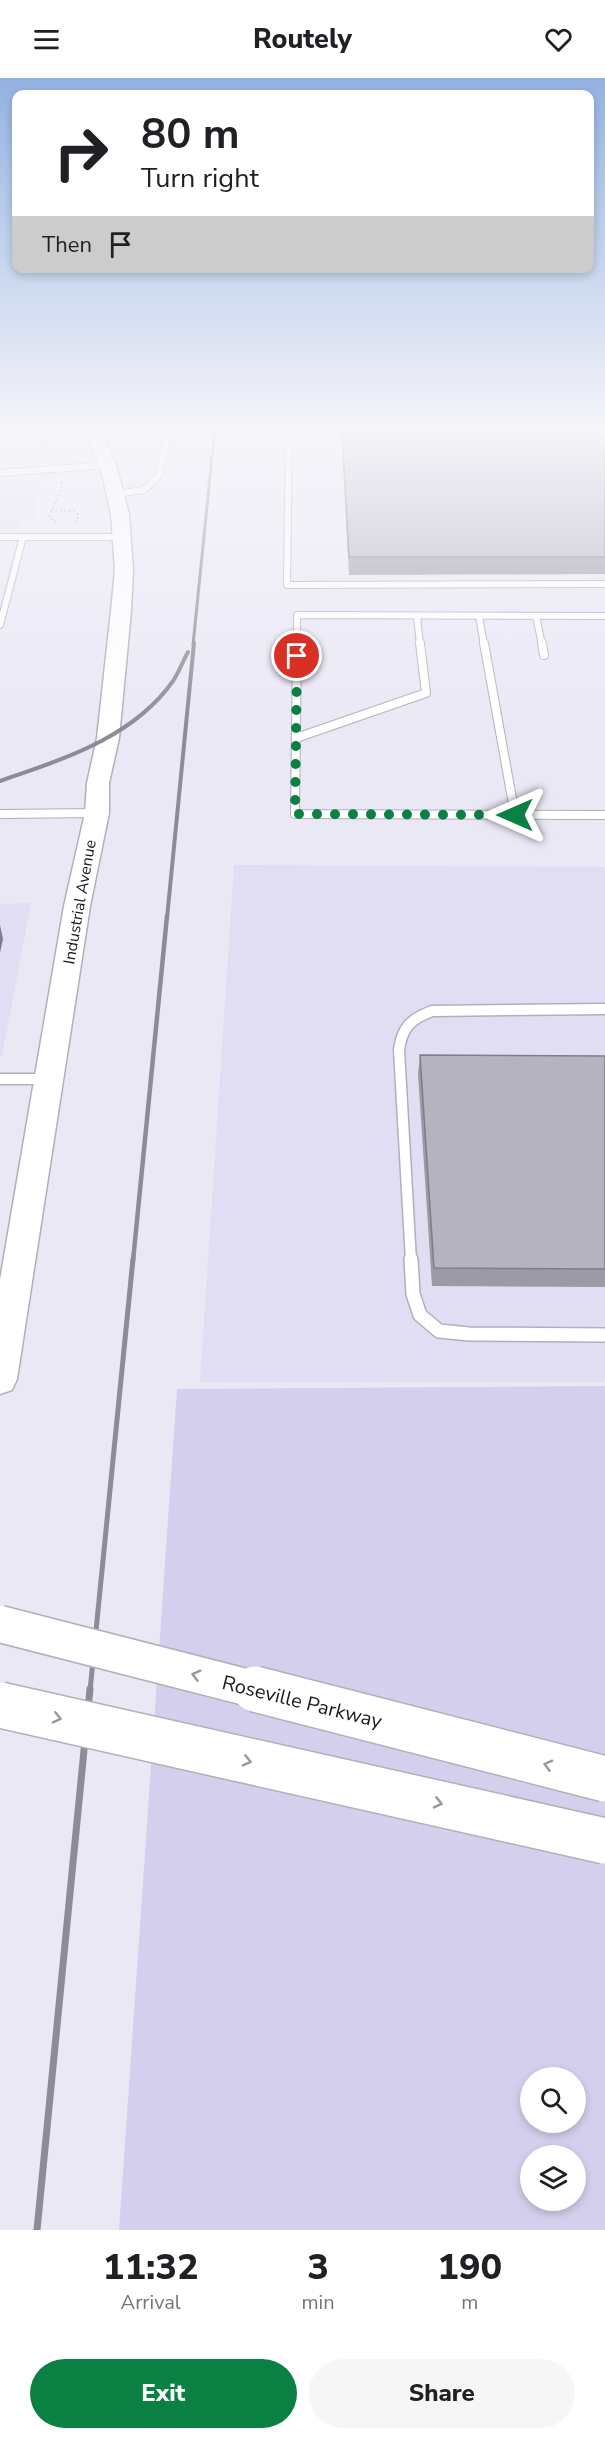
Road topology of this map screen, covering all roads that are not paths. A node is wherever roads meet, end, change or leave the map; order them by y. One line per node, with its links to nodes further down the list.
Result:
1 (121, 527): 5 (street, Industrial Avenue)
2 (288, 527): 6 (lane)
3 (0, 537): 4 (lane)
4 (23, 537): 5 (lane); 11 (lane)
5 (123, 537): 14 (street, Industrial Avenue)
6 (605, 584)
7 (417, 616): 8 (lane); 13 (lane); 13 (lane)
8 (479, 616): 9 (lane); 16 (lane)
9 (536, 616): 10 (lane); 12 (lane)
10 (605, 616)
11 (0, 625)
12 (544, 655)
13 (296, 738): 16 (lane)
14 (97, 813): 15 (lane); 19 (street, Industrial Avenue)
15 (0, 814)
16 (515, 815): 17 (lane)
17 (605, 815)
18 (605, 1009): 21 (lane)
19 (50, 1078): 20 (lane); 22 (street, Industrial Avenue)
20 (0, 1079)
21 (605, 1335)
22 (0, 1379)
23 (0, 1624): 25 (street, Roseville Parkway, one-way to 23, bridge)
24 (0, 1705): 26 (street, one-way to 26, bridge)
25 (605, 1779)
26 (605, 1841)

